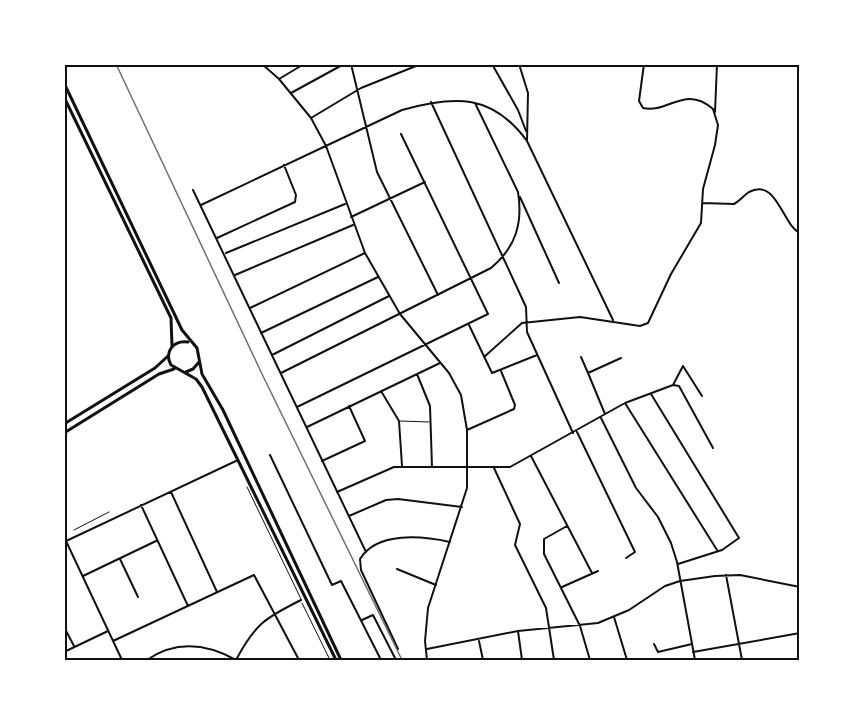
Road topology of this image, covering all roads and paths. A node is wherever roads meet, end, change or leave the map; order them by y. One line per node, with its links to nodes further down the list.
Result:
1 (262, 64): 10 (street)
2 (304, 64): 10 (street)
3 (344, 64): 13 (street)
4 (421, 64): 12 (street)
5 (492, 64): 20 (street)
6 (519, 64): 20 (street)
7 (644, 64): 17 (street)
8 (717, 64): 17 (street)
9 (353, 65): 12 (street)
10 (279, 79): 13 (street)
11 (64, 83): 51 (main road)
12 (357, 92): 18 (street); 19 (street)
13 (291, 93): 18 (street)
14 (64, 96): 52 (main road)
15 (430, 102): 16 (street); 19 (street); 38 (street)
16 (475, 103): 22 (street); 27 (street)
17 (715, 113): 29 (street)
18 (311, 118): 23 (street)
19 (366, 127): 23 (street); 28 (street)
20 (527, 132): 22 (street)
21 (401, 134): 25 (street)
22 (527, 141): 47 (street)
23 (326, 146): 24 (street); 30 (street)
24 (284, 165): 31 (street); 35 (street)
25 (424, 182): 28 (street); 41 (street)
26 (193, 190): 31 (street)
27 (518, 192): 38 (street); 42 (street)
28 (390, 199): 32 (street); 43 (street)
29 (702, 203): 34 (street); 47 (street)
30 (345, 204): 32 (street); 37 (street)
31 (201, 205): 35 (street)
32 (350, 217): 33 (street)
33 (353, 225): 36 (street); 39 (street)
34 (800, 232)
35 (216, 238): 37 (street)
36 (365, 253): 40 (street); 45 (street)
37 (225, 254): 39 (street)
38 (502, 257): 41 (street); 48 (street)
39 (235, 275): 45 (street)
40 (378, 277): 44 (street); 50 (street)
41 (472, 279): 43 (street); 49 (street)
42 (559, 283)
43 (438, 295): 46 (street)
44 (389, 296): 46 (street); 55 (street)
45 (250, 308): 50 (street)
46 (400, 315): 53 (street); 65 (street)
47 (613, 320): 48 (street)
48 (525, 323): 56 (street); 57 (street)
49 (469, 325): 53 (street); 57 (street)
50 (261, 333): 55 (street)
51 (189, 342): 52 (main road); 60 (main road)
52 (172, 347): 54 (main road)
53 (424, 347): 61 (street); 74 (street)
54 (168, 355): 62 (main road); 79 (main road)
55 (272, 355): 65 (street)
56 (537, 355): 63 (street); 84 (street)
57 (484, 357): 63 (street)
58 (581, 357): 66 (street)
59 (621, 358): 66 (street)
60 (199, 361): 64 (main road); 149 (main road)
61 (440, 363): 67 (street); 81 (street)
62 (174, 369): 64 (main road); 83 (main road)
63 (500, 370): 81 (street)
64 (184, 372): 88 (main road)
65 (281, 373): 74 (street)
66 (588, 373): 75 (street)
67 (417, 375): 69 (street); 78 (street)
68 (673, 385): 70 (street); 71 (street); 85 (street)
69 (381, 390): 73 (street); 77 (street)
70 (650, 393): 72 (street); 106 (street)
71 (702, 396)
72 (625, 403): 75 (street); 106 (street)
73 (349, 406): 80 (street); 89 (street)
74 (297, 407): 80 (street)
75 (605, 414): 76 (street)
76 (601, 417): 82 (street); 110 (street)
77 (399, 421): 78 (lane); 90 (street)
78 (431, 422): 91 (street)
79 (64, 424)
80 (307, 427): 89 (street)
81 (466, 430): 93 (street)
82 (577, 431): 84 (street); 109 (street)
83 (64, 433)
84 (573, 433): 87 (street)
85 (713, 448)
86 (270, 454): 126 (street)
87 (530, 455): 92 (street); 101 (street)
88 (239, 460): 95 (street); 148 (main road)
89 (322, 461): 96 (street)
90 (402, 466): 91 (street); 96 (street)
91 (432, 467): 93 (street)
92 (494, 468): 93 (street); 129 (street)
93 (469, 469): 98 (street)
94 (247, 487): 122 (lane)
95 (171, 492): 97 (street); 120 (street)
96 (337, 492): 100 (street)
97 (141, 505): 103 (street); 104 (street)
98 (462, 507): 100 (street); 105 (street)
99 (109, 512): 102 (lane)
100 (349, 516): 107 (street)
101 (567, 526): 113 (street); 118 (street)
102 (74, 530)
103 (157, 540): 108 (street); 123 (street)
104 (65, 541): 115 (street)
105 (450, 542): 107 (street); 117 (street)
106 (717, 551): 110 (street)
107 (366, 552): 139 (street)
108 (120, 558): 115 (street); 121 (street)
109 (626, 558)
110 (678, 564): 116 (street)
111 (396, 569): 117 (street)
112 (598, 571): 113 (street)
113 (592, 573): 118 (street)
114 (726, 575): 116 (street); 119 (street); 137 (street)
115 (83, 576): 130 (street)
116 (680, 581): 125 (street); 136 (street)
117 (436, 585): 140 (street)
118 (562, 587): 127 (street)
119 (800, 587)
120 (217, 592): 123 (street); 124 (street)
121 (138, 597)
122 (301, 600): 124 (street); 147 (lane)
123 (188, 606): 134 (street)
124 (273, 614): 145 (street); 146 (street)
125 (614, 616): 127 (street); 157 (street)
126 (362, 621): 150 (street); 151 (street)
127 (580, 626): 129 (street); 156 (street)
128 (64, 627): 138 (street)
129 (547, 627): 131 (street); 155 (street)
130 (108, 631): 134 (street); 138 (street)
131 (518, 631): 133 (street); 154 (street)
132 (800, 633): 137 (street)
133 (479, 640): 140 (street); 153 (street)
134 (113, 641): 143 (street)
135 (654, 644): 136 (street)
136 (692, 644): 142 (street)
137 (738, 644): 142 (street); 159 (street)
138 (74, 647): 141 (street)
139 (398, 649)
140 (426, 650): 152 (street)
141 (64, 651)
142 (693, 652): 158 (street)
143 (122, 660)
144 (147, 660): 145 (street)
145 (236, 660)
146 (299, 660)
147 (330, 660)
148 (336, 660)
149 (341, 660)
150 (381, 660)
151 (396, 660)
152 (427, 660)
153 (483, 660)
154 (522, 660)
155 (554, 660)
156 (590, 660)
157 (627, 660)
158 (695, 660)
159 (742, 660)

